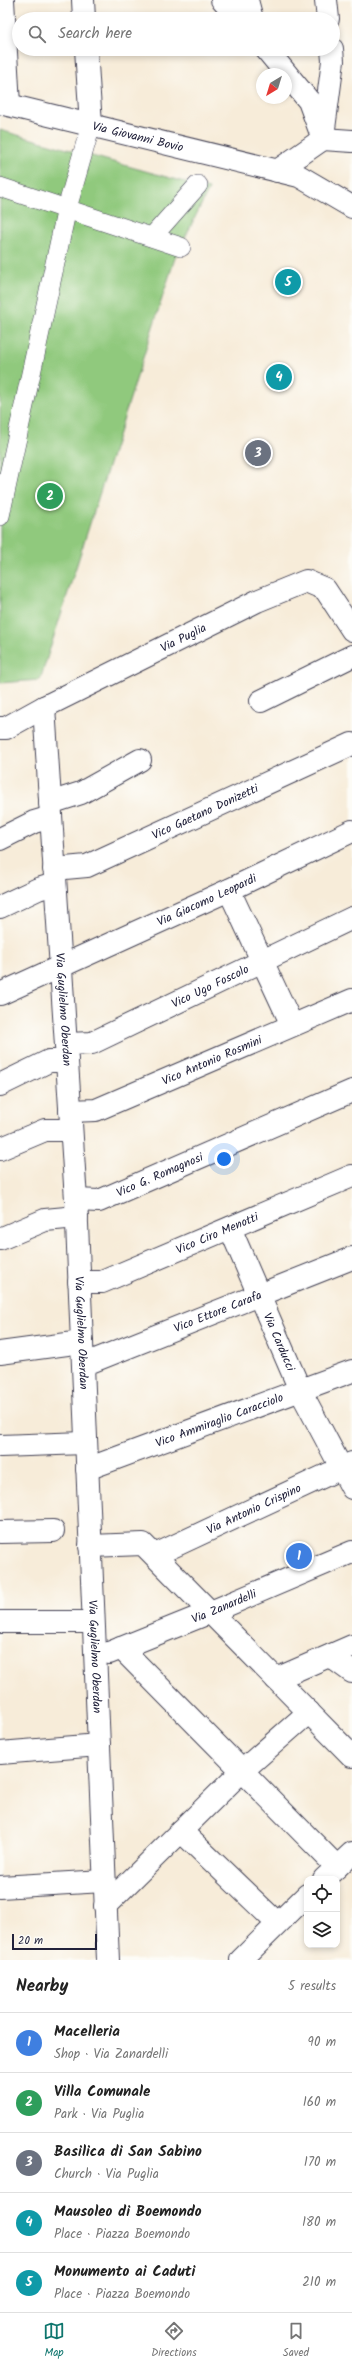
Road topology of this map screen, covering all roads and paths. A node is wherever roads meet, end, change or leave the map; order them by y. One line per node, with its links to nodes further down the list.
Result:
1 (3, 0): 13 (street)
2 (82, 0): 6 (street)
3 (222, 0): 7 (street)
4 (248, 0): 8 (street)
5 (326, 0): 9 (street)
6 (83, 12)
7 (233, 12)
8 (251, 12)
9 (327, 12)
10 (86, 56): 14 (street)
11 (272, 56): 15 (street)
12 (333, 56): 15 (street)
13 (4, 104): 14 (street, Via Giovanni Bovio)
14 (91, 125): 17 (street, Via Giovanni Bovio); 21 (street)
15 (323, 139): 16 (street); 17 (street)
16 (352, 140)
17 (277, 171): 20 (street, Via Giovanni Bovio)
18 (198, 185): 22 (street)
19 (0, 187): 21 (street)
20 (352, 206)
21 (67, 208): 22 (street); 24 (street)
22 (152, 237): 23 (street)
23 (181, 247)
24 (0, 516)
25 (352, 630): 28 (street, Via Puglia)
26 (352, 656): 27 (street)
27 (261, 701)
28 (44, 707): 29 (street, Via Puglia); 32 (street, Via Guglielmo Oberdan)
29 (0, 728)
30 (352, 744): 35 (street, Vico Gaetano Donizetti)
31 (140, 760): 32 (street)
32 (50, 810): 34 (street); 35 (street, Via Guglielmo Oberdan)
33 (352, 831): 36 (street, Via Giacomo Leopardi)
34 (0, 839)
35 (55, 876): 37 (street, Vico Gaetano Donizetti); 40 (street, Via Guglielmo Oberdan)
36 (229, 890): 39 (street); 40 (street, Via Giacomo Leopardi)
37 (0, 907)
38 (352, 918): 39 (street, Vico Ugo Foscolo)
39 (262, 960): 43 (street); 44 (street, Vico Ugo Foscolo)
40 (61, 966): 41 (street, Via Giacomo Leopardi); 44 (street, Via Guglielmo Oberdan)
41 (0, 994)
42 (352, 1000): 43 (street, Vico Antonio Rosmini)
43 (292, 1025): 47 (street, Vico Antonio Rosmini)
44 (66, 1052): 45 (street, Vico Ugo Foscolo); 47 (street, Via Guglielmo Oberdan)
45 (0, 1085)
46 (352, 1090): 50 (street, Vico G. Romagnosi)
47 (71, 1121): 48 (street, Vico Antonio Rosmini); 50 (street, Via Guglielmo Oberdan)
48 (0, 1149)
49 (352, 1176): 51 (street, Vico Ciro Menotti)
50 (76, 1208): 52 (street, Vico G. Romagnosi); 54 (street, Via Guglielmo Oberdan)
51 (230, 1228): 54 (street, Vico Ciro Menotti); 55 (street, Via Carducci)
52 (0, 1239)
53 (352, 1258): 55 (street, Vico Ettore Carafa)
54 (79, 1282): 56 (street, Via Guglielmo Oberdan)
55 (260, 1295): 58 (street, Vico Ettore Carafa); 60 (street, Via Carducci)
56 (82, 1342): 57 (street); 58 (street, Via Guglielmo Oberdan)
57 (0, 1353)
58 (83, 1365): 61 (street, Via Guglielmo Oberdan)
59 (352, 1371): 60 (street, Vico Ammiraglio Caracciolo)
60 (300, 1390): 63 (street, Via Carducci); 64 (street, Vico Ammiraglio Caracciolo)
61 (85, 1443): 62 (street); 64 (street, Via Guglielmo Oberdan)
62 (0, 1446)
63 (347, 1465): 65 (street); 70 (street, Via Antonio Crispino)
64 (87, 1469): 68 (street, Via Guglielmo Oberdan)
65 (352, 1488)
66 (53, 1531): 67 (street)
67 (0, 1532)
68 (90, 1546): 70 (street); 73 (street, Via Guglielmo Oberdan)
69 (352, 1552): 71 (street, Via Zanardelli)
70 (155, 1555): 71 (street)
71 (211, 1612): 75 (street, Via Zanardelli); 79 (street)
72 (0, 1622): 73 (street)
73 (93, 1622): 77 (street, Via Guglielmo Oberdan)
74 (352, 1646): 76 (street)
75 (121, 1648): 77 (street, Via Zanardelli); 84 (street)
76 (330, 1656): 78 (street); 79 (street)
77 (95, 1658): 81 (street, Via Guglielmo Oberdan)
78 (352, 1672)
79 (276, 1679): 80 (street)
80 (309, 1712): 83 (street); 84 (street)
81 (98, 1745): 82 (street); 87 (street, Via Guglielmo Oberdan)
82 (0, 1753)
83 (352, 1756)
84 (242, 1771): 85 (street); 86 (street)
85 (181, 1831): 90 (street); 91 (street)
86 (338, 1866)
87 (104, 1881): 88 (street); 90 (street, Via Guglielmo Oberdan)
88 (0, 1887)
89 (304, 1898): 91 (street)
90 (105, 1906): 92 (street, Via Guglielmo Oberdan)
91 (277, 1923): 93 (street)
92 (108, 1960)
93 (241, 1960)

